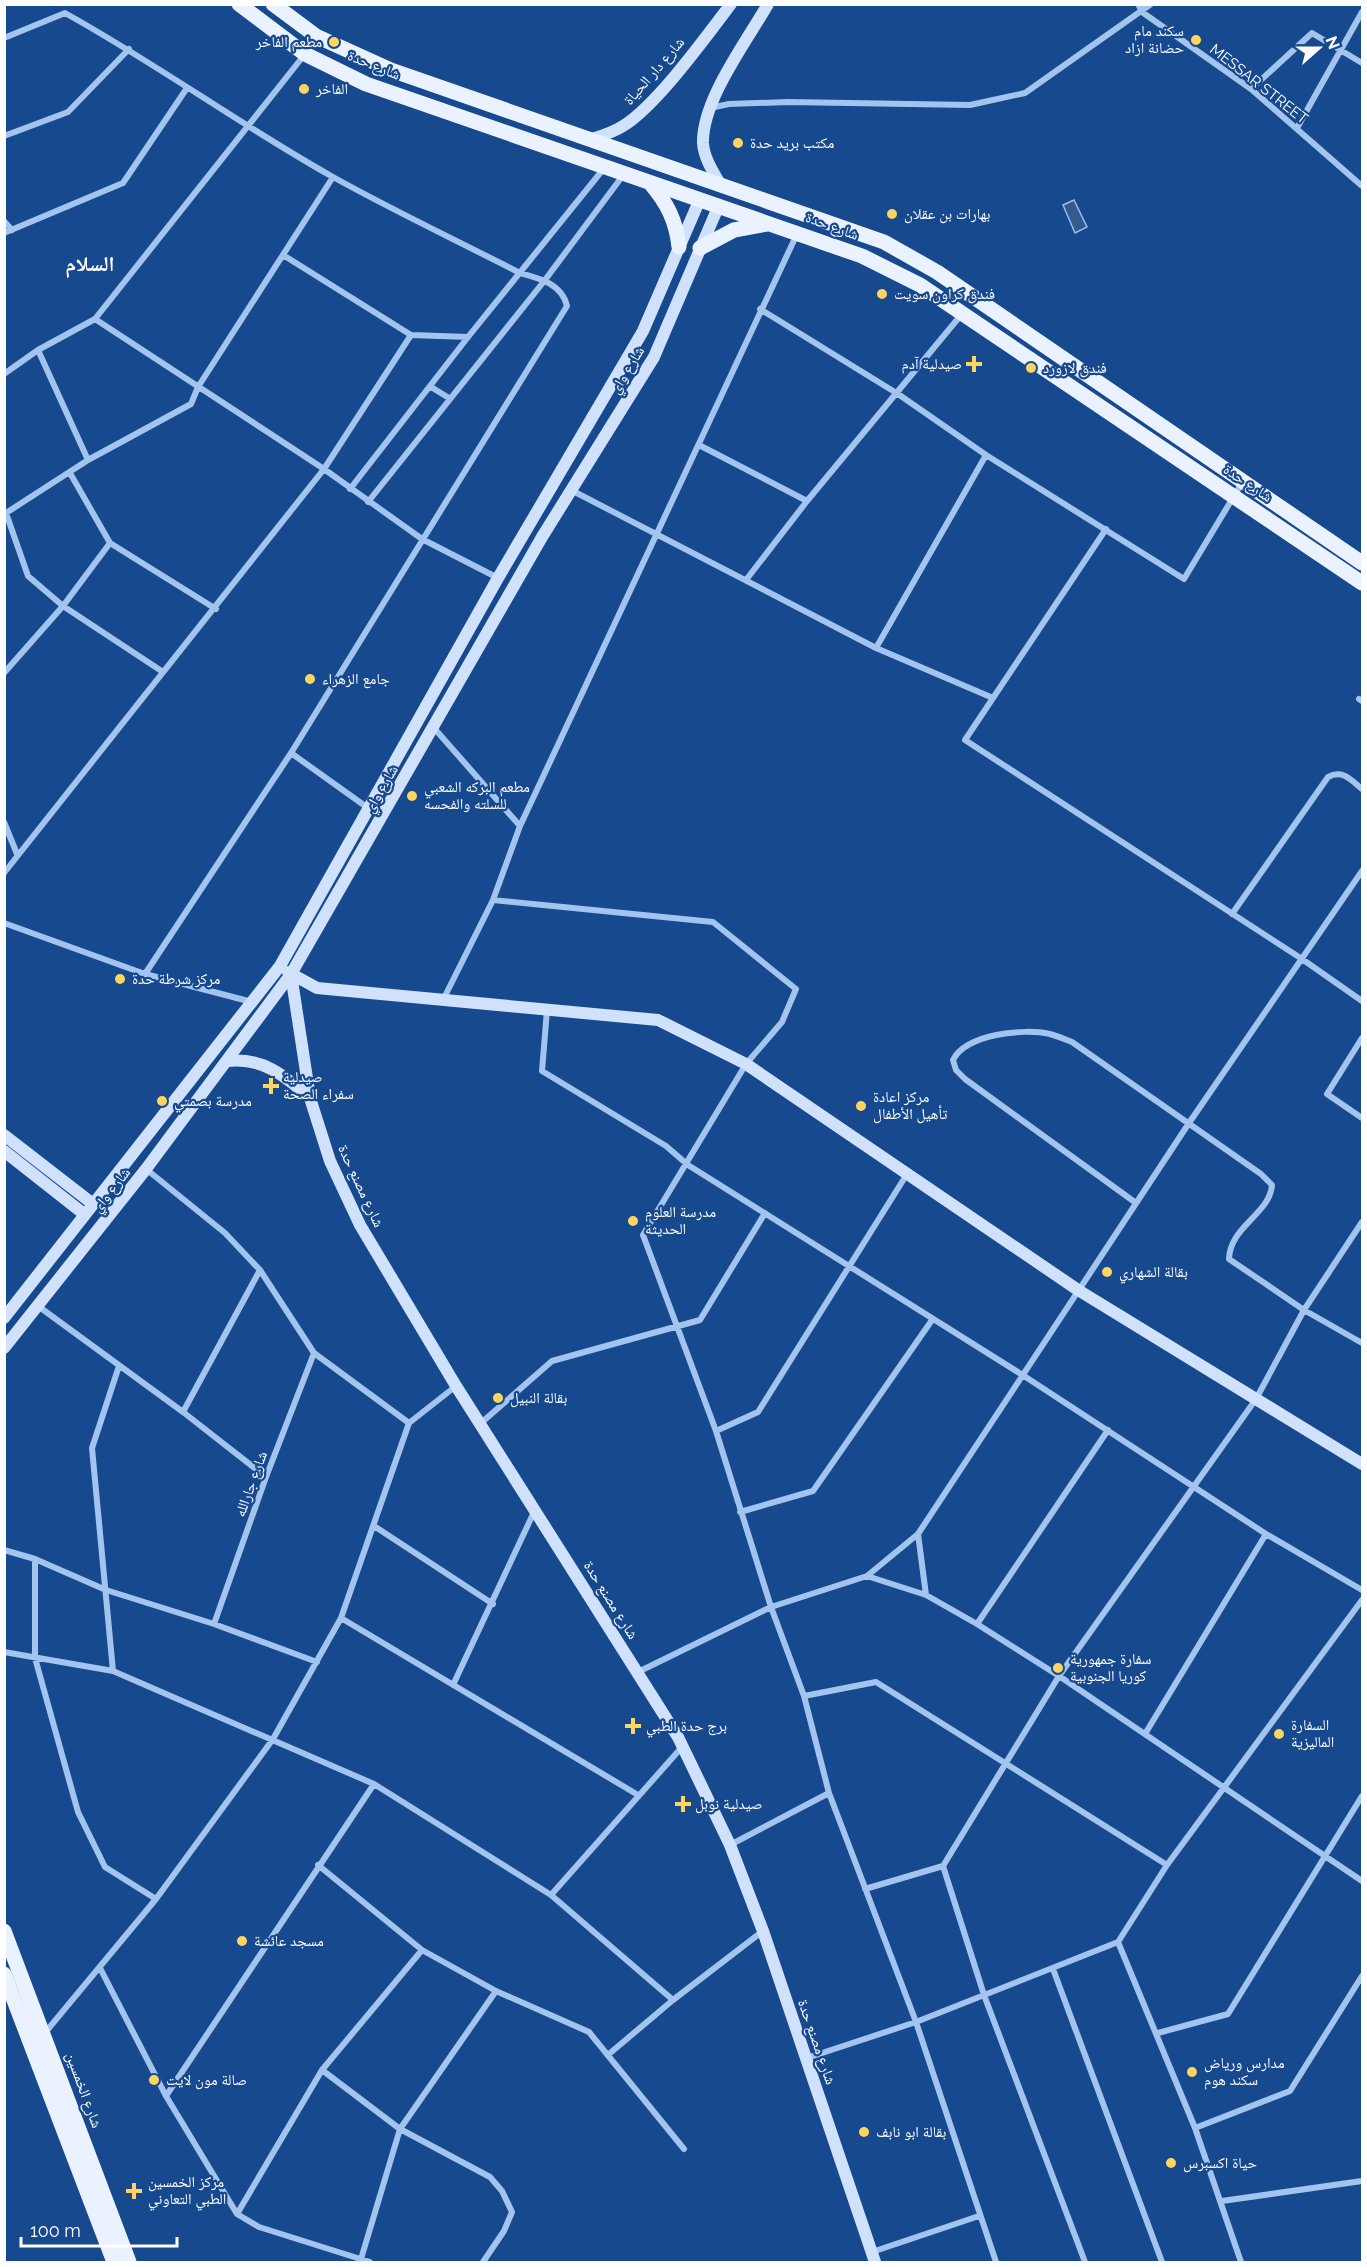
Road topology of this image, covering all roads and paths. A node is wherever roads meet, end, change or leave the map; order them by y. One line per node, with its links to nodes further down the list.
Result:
1 (238, 4): 13 (main road, شارع حدة)
2 (273, 4): 9 (main road, شارع حدة)
3 (731, 4): 21 (street, شارع دار الحياة)
4 (768, 4): 17 (street)
5 (1137, 4): 7 (street, MESSAR STREET)
6 (1150, 4): 7 (street)
7 (1142, 12): 16 (street, MESSAR STREET); 17 (street)
8 (1362, 12): 12 (street)
9 (316, 36): 13 (main road); 21 (main road, شارع حدة)
10 (4, 38): 11 (street)
11 (129, 49): 15 (street); 20 (street)
12 (1340, 50): 14 (street); 16 (street); 19 (street)
13 (305, 54): 18 (street); 22 (main road, شارع حدة)
14 (1362, 63)
15 (187, 88): 18 (street); 33 (street)
16 (1251, 89): 19 (street, MESSAR STREET)
17 (710, 108): 26 (street)
18 (247, 124): 24 (street); 43 (street)
19 (1297, 128): 27 (street, MESSAR STREET)
20 (4, 136)
21 (587, 140): 26 (main road, شارع حدة)
22 (606, 166): 23 (main road, شارع حدة); 39 (street)
23 (625, 173): 25 (main road, شارع حدة); 40 (street)
24 (333, 177): 38 (street); 39 (street)
25 (650, 183): 28 (main road, شارع حدة); 36 (main road)
26 (721, 186): 30 (main road, شارع حدة)
27 (1362, 186)
28 (700, 199): 29 (main road, شارع حدة); 36 (street, شارع واي)
29 (718, 206): 32 (main road, شارع حدة); 37 (street, شارع واي)
30 (803, 216): 35 (main road); 57 (main road, شارع حدة)
31 (4, 221): 33 (street)
32 (772, 224): 35 (main road, شارع حدة); 37 (main road)
33 (12, 230): 34 (street)
34 (4, 232)
35 (798, 233): 41 (street); 42 (main road, شارع حدة)
36 (679, 247): 63 (street, شارع واي)
37 (700, 248): 59 (street, شارع واي)
38 (283, 255): 44 (street); 48 (street)
39 (520, 273): 40 (street); 45 (street)
40 (545, 280): 51 (street); 67 (street)
41 (760, 309): 50 (street); 52 (street)
42 (962, 314): 50 (street); 60 (main road, شارع حدة)
43 (95, 319): 46 (street); 48 (street)
44 (411, 335): 45 (street); 55 (street)
45 (468, 337): 49 (street)
46 (38, 351): 47 (street); 54 (street)
47 (4, 374)
48 (198, 387): 54 (street); 55 (street)
49 (431, 387): 51 (street); 58 (street)
50 (898, 394): 53 (street); 61 (street)
51 (449, 398): 62 (street)
52 (699, 445): 61 (street); 65 (street)
53 (986, 455): 64 (street); 75 (street)
54 (88, 460): 56 (street)
55 (324, 469): 58 (street); 74 (street)
56 (70, 472): 68 (street); 73 (street)
57 (1243, 480): 60 (street); 69 (main road, شارع حدة)
58 (350, 489): 62 (street)
59 (570, 490): 65 (street); 66 (street, شارع واي)
60 (1234, 494): 64 (street); 72 (main road, شارع حدة)
61 (807, 501): 71 (street)
62 (368, 502): 67 (street)
63 (526, 529): 66 (street); 70 (street, شارع واي)
64 (1106, 529): 78 (street)
65 (656, 534): 71 (street); 84 (street)
66 (542, 537): 79 (street, شارع واي)
67 (422, 539): 70 (street); 80 (street)
68 (110, 543): 73 (street); 74 (street)
69 (1362, 563)
70 (498, 578): 82 (street, شارع واي)
71 (746, 580): 75 (street)
72 (1362, 583)
73 (63, 606): 76 (street); 77 (street)
74 (216, 609): 76 (street)
75 (876, 648): 78 (street)
76 (164, 672): 85 (street)
77 (4, 673)
78 (993, 698): 89 (street)
79 (434, 728): 84 (street); 94 (street, شارع واي)
80 (291, 753): 82 (street); 93 (street)
81 (1362, 789): 89 (street)
82 (368, 808): 92 (street, شارع واي)
83 (4, 822): 85 (street)
84 (520, 826): 88 (street)
85 (17, 854): 87 (street)
86 (1362, 871): 91 (street)
87 (4, 873)
88 (492, 900): 95 (street); 101 (street)
89 (1232, 914): 91 (street)
90 (4, 923): 93 (street)
91 (1302, 958): 96 (street); 104 (street)
92 (280, 966): 94 (street); 97 (street, شارع واي)
93 (145, 974): 97 (street)
94 (291, 974): 95 (street); 100 (street, شارع واي); 102 (street, شارع مصنع حدة)
95 (444, 998): 98 (street)
96 (1362, 1001)
97 (252, 1002): 111 (street, شارع واي)
98 (547, 1010): 101 (street); 107 (street)
99 (1362, 1038): 103 (street)
100 (228, 1061): 102 (street); 108 (street, شارع واي)
101 (746, 1064): 107 (street); 109 (street)
102 (310, 1098): 128 (street, شارع مصنع حدة)
103 (1362, 1118)
104 (1189, 1123): 110 (street); 110 (street); 119 (street)
105 (4, 1136): 111 (street)
106 (4, 1151): 113 (street)
107 (688, 1165): 112 (street); 122 (street)
108 (146, 1169): 116 (street); 118 (street, شارع واي)
109 (907, 1174): 115 (street); 117 (street)
110 (1136, 1203): 117 (street)
111 (93, 1204): 113 (street, شارع واي)
112 (765, 1213): 115 (street); 122 (street)
113 (84, 1214): 120 (street, شارع واي)
114 (1362, 1222): 119 (street)
115 (848, 1265): 121 (street); 134 (street)
116 (260, 1270): 125 (street); 130 (street)
117 (1078, 1290): 127 (street); 129 (street)
118 (38, 1306): 124 (street, شارع واي); 126 (street)
119 (1304, 1310): 123 (street); 129 (street)
120 (4, 1318)
121 (932, 1320): 127 (street); 139 (street)
122 (677, 1326): 132 (street); 134 (street)
123 (1362, 1343)
124 (4, 1348)
125 (314, 1353): 131 (street); 136 (street, شارع جارالله)
126 (119, 1366): 130 (street); 146 (street)
127 (1021, 1374): 133 (street); 141 (street)
128 (456, 1386): 131 (street); 132 (street, شارع مصنع حدة)
129 (1256, 1399): 135 (street); 137 (street)
130 (183, 1412): 136 (street)
131 (409, 1423): 140 (street)
132 (481, 1423): 138 (street, شارع مصنع حدة)
133 (1108, 1430): 137 (street); 154 (street)
134 (716, 1431): 139 (street)
135 (1362, 1464)
136 (266, 1477): 153 (street, شارع جارالله)
137 (1193, 1485): 142 (street); 160 (street)
138 (536, 1508): 150 (street); 159 (street, شارع مصنع حدة)
139 (740, 1512): 151 (street)
140 (374, 1526): 150 (street); 152 (street)
141 (918, 1534): 145 (street); 148 (street)
142 (1266, 1534): 147 (street); 163 (street)
143 (4, 1550): 144 (street)
144 (35, 1559): 146 (street); 156 (street)
145 (867, 1576): 148 (street); 151 (street)
146 (106, 1590): 153 (street); 158 (street)
147 (1362, 1590)
148 (926, 1595): 154 (street)
149 (1362, 1600): 168 (street)
150 (493, 1604): 161 (street)
151 (771, 1607): 159 (street); 162 (street)
152 (341, 1618): 157 (street); 161 (street)
153 (214, 1624): 157 (street)
154 (977, 1624): 160 (street)
155 (4, 1652): 156 (street)
156 (35, 1658): 158 (street); 180 (street)
157 (317, 1662): 164 (street)
158 (113, 1671): 164 (street)
159 (638, 1672): 165 (street, شارع مصنع حدة)
160 (1059, 1676): 163 (street); 166 (street)
161 (453, 1685): 170 (street)
162 (804, 1696): 166 (street); 169 (street)
163 (1145, 1734): 168 (street)
164 (273, 1739): 167 (street); 180 (street)
165 (682, 1746): 170 (street); 172 (street, شارع مصنع حدة)
166 (1005, 1762): 174 (street); 176 (street)
167 (374, 1784): 175 (street); 179 (street)
168 (1225, 1788): 173 (street); 174 (street)
169 (829, 1793): 172 (street); 178 (street)
170 (638, 1795): 179 (street)
171 (1362, 1796): 173 (street)
172 (730, 1845): 182 (street, شارع مصنع حدة)
173 (1326, 1857): 177 (street); 194 (street)
174 (1167, 1864): 183 (street)
175 (318, 1865): 184 (street); 199 (street)
176 (943, 1866): 178 (street); 191 (street)
177 (1362, 1881)
178 (865, 1889): 193 (street)
179 (551, 1895): 192 (street)
180 (156, 1899): 185 (street)
181 (4, 1931): 190 (main road, شارع الخمسين)
182 (763, 1931): 192 (street); 197 (street, شارع مصنع حدة)
183 (1118, 1941): 186 (street); 194 (street)
184 (422, 1950): 189 (street); 198 (street)
185 (100, 1968): 195 (street); 199 (street)
186 (1053, 1969): 191 (street); 215 (street)
187 (4, 1974): 190 (main road, شارع الخمسين)
188 (1362, 1976): 200 (street)
189 (496, 1991): 196 (street); 201 (street)
190 (19, 1992): 195 (main road, شارع الخمسين); 209 (main road, شارع الخمسين)
191 (984, 1995): 193 (street); 214 (street)
192 (673, 2000): 196 (street)
193 (916, 2022): 197 (street); 206 (street)
194 (1158, 2033): 200 (street)
195 (44, 2034): 210 (main road, شارع الخمسين)
196 (609, 2054): 202 (street)
197 (807, 2058): 207 (street, شارع مصنع حدة)
198 (322, 2070): 201 (street); 205 (street)
199 (166, 2096): 205 (street)
200 (1195, 2128): 204 (street)
201 (400, 2129): 208 (street); 212 (street)
202 (684, 2148)
203 (1362, 2181): 204 (street)
204 (1222, 2201): 216 (street)
205 (237, 2214): 208 (street)
206 (979, 2216): 207 (street); 213 (street)
207 (873, 2257)
208 (361, 2259): 211 (street)
209 (114, 2262)
210 (129, 2262)
211 (370, 2262)
212 (483, 2262)
213 (996, 2262)
214 (1085, 2262)
215 (1162, 2262)
216 (1241, 2262)

